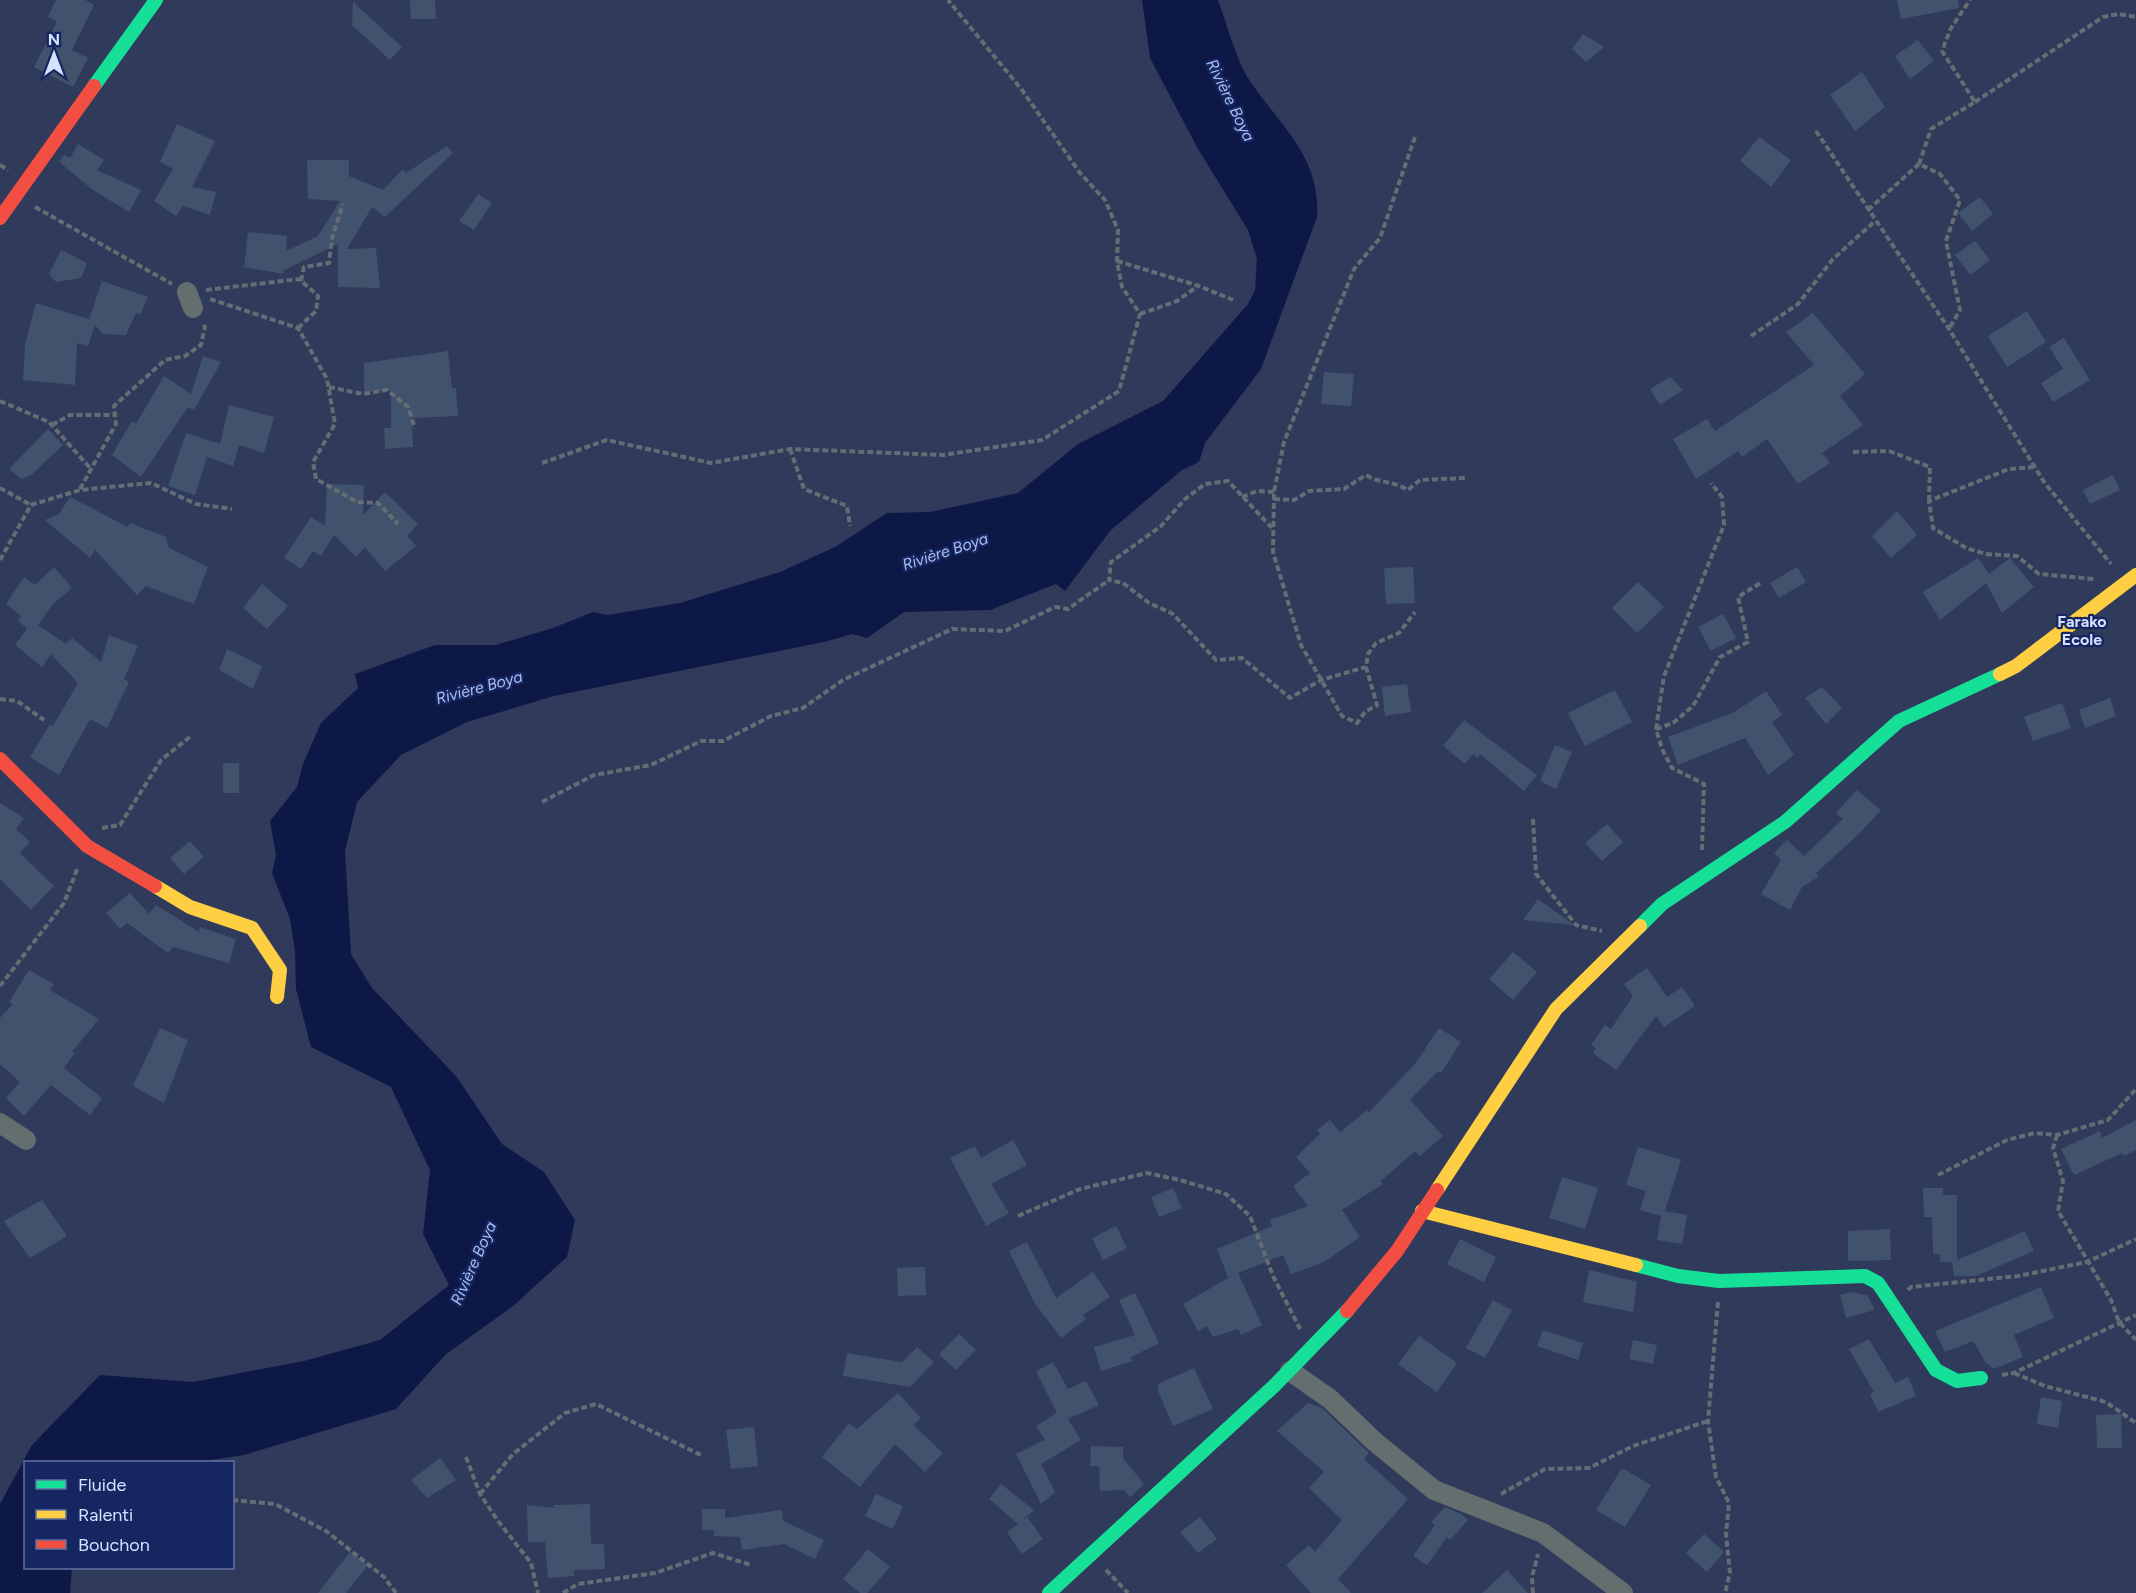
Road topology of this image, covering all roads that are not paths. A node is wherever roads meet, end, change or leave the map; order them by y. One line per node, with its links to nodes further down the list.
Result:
1 (156, 0): 2 (street)
2 (0, 218)
3 (2130, 578): 8 (street)
4 (0, 759): 5 (street)
5 (277, 997)
6 (0, 1123): 7 (street)
7 (26, 1140)
8 (1422, 1210): 9 (street); 10 (street)
9 (1290, 1371): 11 (street); 12 (street)
10 (1981, 1378)
11 (1050, 1593)
12 (1623, 1593)

